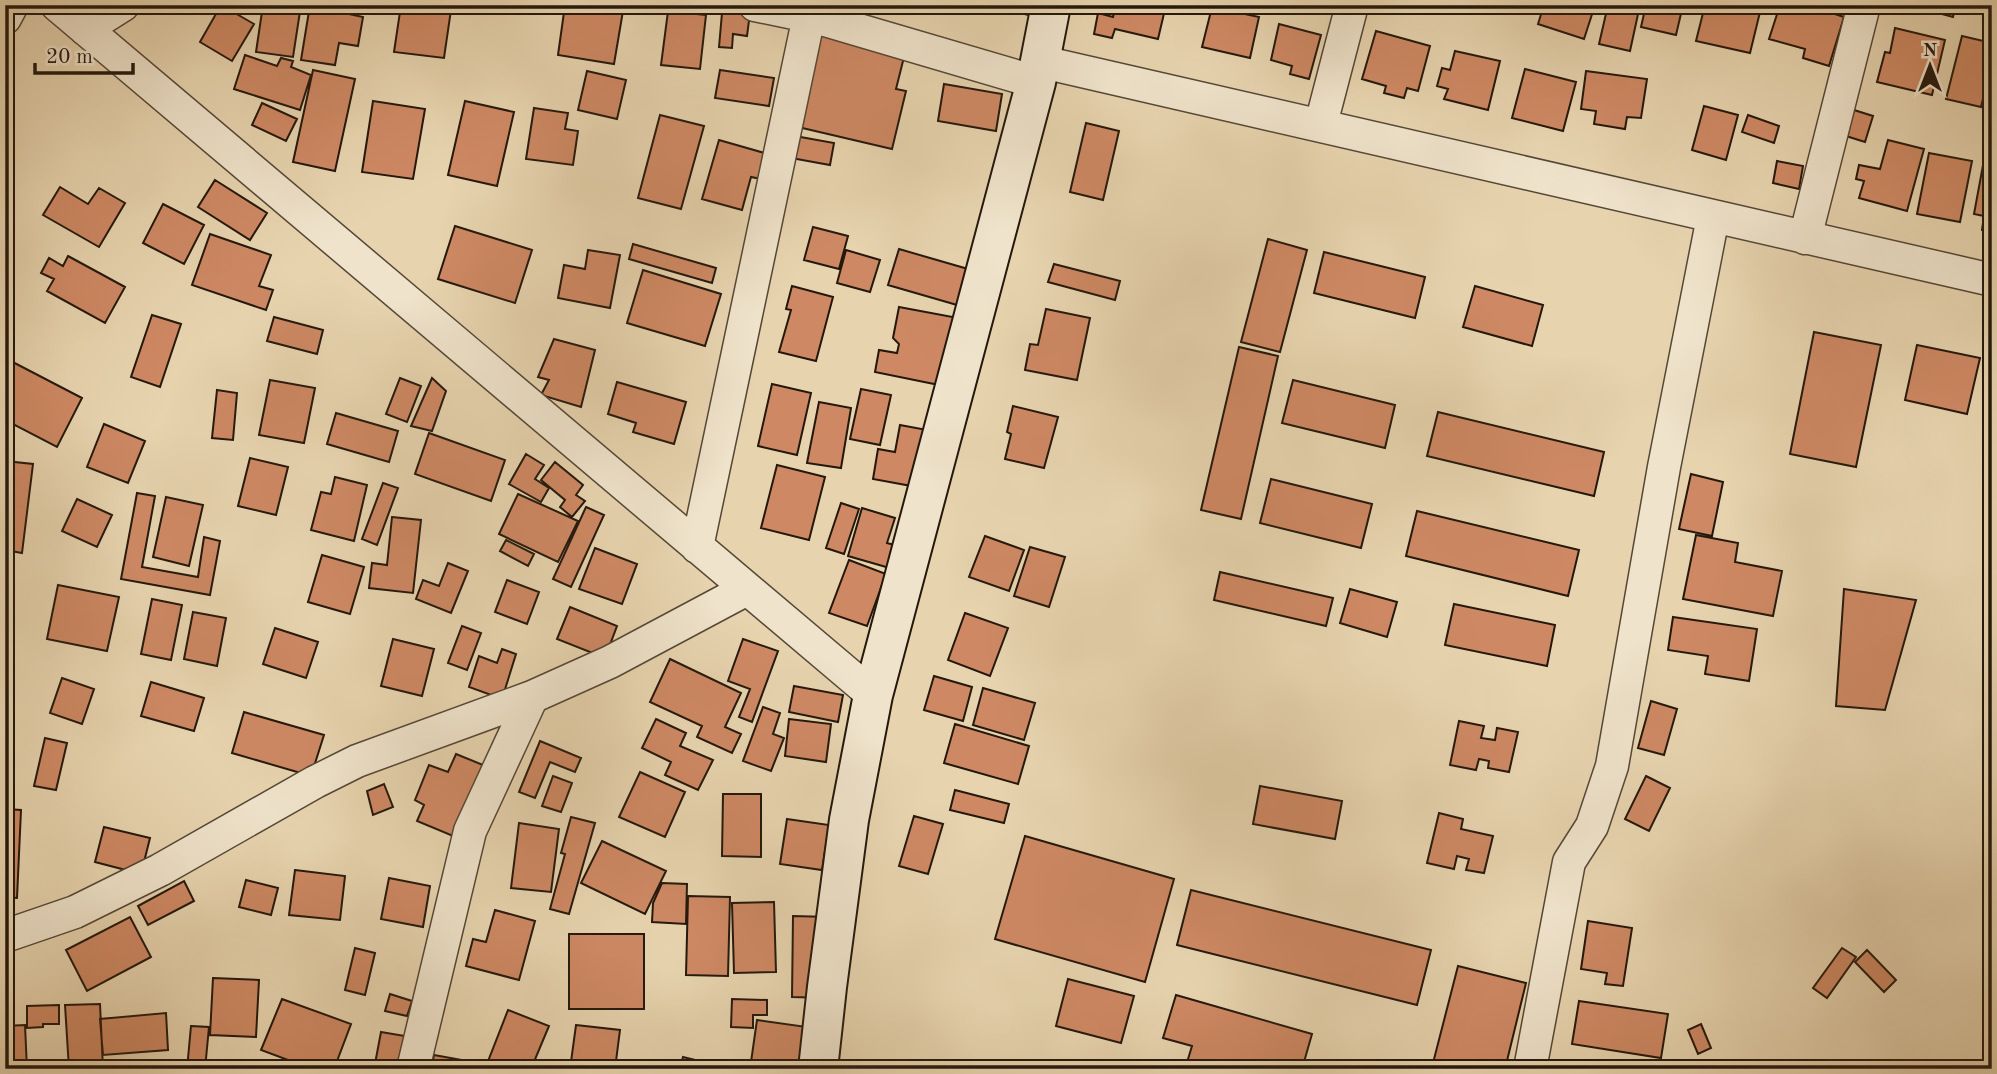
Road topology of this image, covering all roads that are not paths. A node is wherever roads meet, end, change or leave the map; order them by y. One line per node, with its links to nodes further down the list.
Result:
1 (12, 5): 9 (street)
2 (57, 5): 10 (street)
3 (123, 5): 10 (street)
4 (755, 5): 8 (street)
5 (1051, 5): 11 (street)
6 (1352, 5): 12 (street)
7 (1864, 5): 14 (street)
8 (816, 13): 11 (street); 16 (street)
9 (5, 18)
10 (85, 29): 16 (street)
11 (1037, 72): 12 (street); 18 (street)
12 (1321, 124): 13 (street)
13 (1713, 217): 14 (street); 23 (street)
14 (1805, 238): 15 (street)
15 (1992, 280)
16 (697, 547): 17 (street)
17 (747, 589): 18 (street); 19 (street)
18 (873, 695): 22 (street)
19 (532, 696): 20 (street); 21 (street)
20 (5, 936)
21 (413, 1069)
22 (818, 1069)
23 (1530, 1069)

